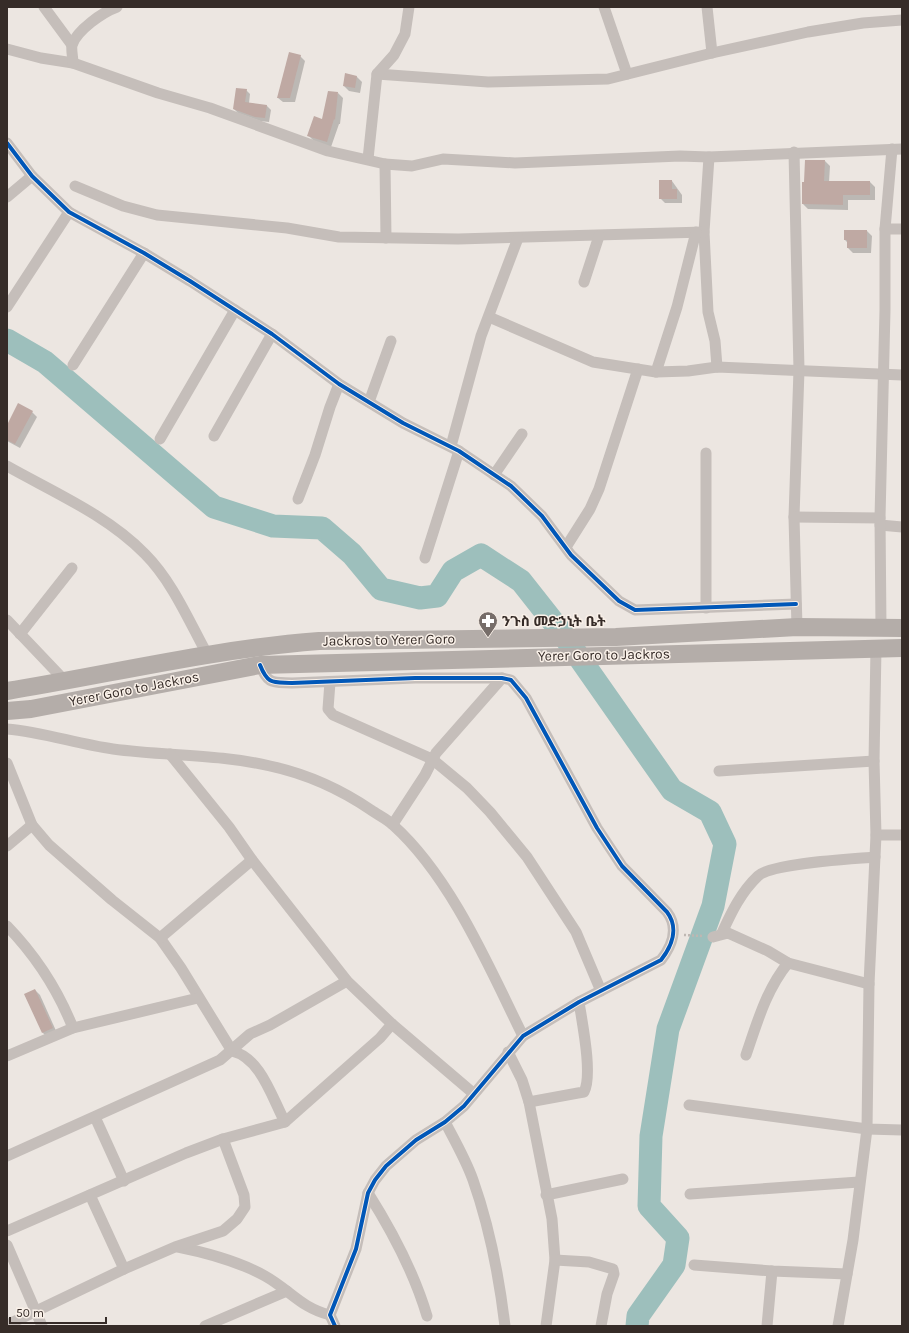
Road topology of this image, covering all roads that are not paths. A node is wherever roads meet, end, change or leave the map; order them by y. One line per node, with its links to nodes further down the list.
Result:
1 (44, 7): 7 (street)
2 (410, 7): 11 (street)
3 (604, 7): 12 (street)
4 (707, 7): 9 (street)
5 (110, 8): 7 (street)
6 (902, 20): 9 (street)
7 (72, 45): 10 (street)
8 (7, 49): 10 (street)
9 (712, 53): 12 (street)
10 (73, 63): 17 (street)
11 (377, 74): 12 (street); 17 (street)
12 (627, 74)
13 (7, 143): 19 (street)
14 (897, 149): 15 (street); 23 (street)
15 (794, 152): 16 (street); 39 (street)
16 (709, 157): 18 (street); 25 (street)
17 (368, 159): 18 (street)
18 (384, 164): 27 (street)
19 (32, 176): 21 (street); 22 (street)
20 (75, 186): 27 (street)
21 (7, 197)
22 (69, 212): 29 (street); 31 (street)
23 (885, 229): 24 (street); 41 (street)
24 (902, 229)
25 (700, 232): 26 (street); 37 (street); 40 (street)
26 (599, 236): 28 (street); 30 (street)
27 (386, 238): 28 (street)
28 (518, 238): 33 (street)
29 (144, 253): 32 (street); 36 (street)
30 (584, 282)
31 (7, 307)
32 (235, 310): 34 (street); 47 (street)
33 (489, 317): 38 (street); 48 (street)
34 (272, 334): 43 (street); 46 (street)
35 (391, 341): 44 (street)
36 (73, 365)
37 (717, 367): 39 (street); 40 (street)
38 (638, 369): 40 (street); 56 (street)
39 (799, 370): 41 (street); 53 (street)
40 (656, 372)
41 (883, 374): 42 (street); 54 (street)
42 (902, 375)
43 (339, 384): 44 (street); 52 (street)
44 (369, 402): 48 (street)
45 (522, 434): 51 (street)
46 (214, 436)
47 (160, 439)
48 (455, 449): 51 (street); 57 (street)
49 (706, 453): 60 (street)
50 (7, 466): 68 (street)
51 (494, 475): 56 (street)
52 (298, 499)
53 (794, 517): 54 (street); 59 (street)
54 (880, 522): 55 (street); 63 (street)
55 (902, 527)
56 (566, 547): 60 (street)
57 (425, 558)
58 (72, 568): 65 (street)
59 (796, 604): 60 (street); 62 (street)
60 (706, 608)
61 (7, 620): 65 (street)
62 (797, 627): 63 (main road, Jackros to Yerer Goro); 68 (main road, Jackros to Yerer Goro)
63 (881, 628): 64 (main road, Jackros to Yerer Goro)
64 (902, 628)
65 (20, 634): 71 (street)
66 (876, 648): 67 (main road, Yerer Goro to Jackros); 69 (main road, Yerer Goro to Jackros); 78 (street)
67 (902, 648)
68 (214, 653): 71 (main road, Jackros to Yerer Goro)
69 (260, 665): 72 (street); 74 (main road, Yerer Goro to Jackros)
70 (502, 678): 72 (street); 77 (street); 93 (street)
71 (65, 681): 73 (main road, Jackros to Yerer Goro)
72 (330, 682): 77 (street)
73 (7, 691)
74 (7, 711)
75 (7, 729): 76 (street)
76 (170, 754): 81 (street); 87 (street)
77 (432, 759): 81 (street); 93 (street)
78 (874, 761): 80 (street); 84 (street)
79 (7, 763): 82 (street)
80 (719, 771)
81 (393, 824): 98 (street)
82 (32, 825): 85 (street); 89 (street)
83 (902, 834): 84 (street)
84 (876, 835): 86 (street)
85 (7, 846)
86 (875, 857): 90 (street); 92 (street)
87 (252, 860): 89 (street); 91 (street)
88 (7, 926): 97 (street)
89 (160, 938): 94 (street)
90 (788, 963): 92 (street); 101 (street)
91 (347, 981): 96 (street); 99 (street)
92 (869, 984): 109 (street)
93 (601, 990): 95 (street)
94 (198, 998): 97 (street); 99 (street)
95 (579, 1002): 98 (street); 104 (street)
96 (392, 1024): 103 (street); 107 (street)
97 (73, 1028): 102 (street)
98 (523, 1036): 100 (street)
99 (232, 1051): 106 (street); 107 (street)
100 (508, 1052): 103 (street); 104 (street)
101 (746, 1055)
102 (7, 1056)
103 (473, 1094): 108 (street)
104 (529, 1102): 119 (street)
105 (689, 1105): 109 (street)
106 (95, 1117): 112 (street); 114 (street)
107 (285, 1122): 111 (street)
108 (446, 1122): 116 (street); 136 (street)
109 (867, 1130): 110 (street); 115 (street)
110 (902, 1130)
111 (223, 1139): 114 (street); 122 (street)
112 (7, 1156)
113 (623, 1179): 119 (street)
114 (124, 1181): 118 (street)
115 (859, 1182): 117 (street); 127 (street)
116 (368, 1193): 130 (street); 131 (street)
117 (690, 1194)
118 (90, 1195): 120 (street); 125 (street)
119 (546, 1195): 123 (street)
120 (7, 1231)
121 (7, 1245): 129 (street)
122 (175, 1247): 125 (street); 128 (street)
123 (555, 1260): 137 (street); 138 (street)
124 (694, 1265): 126 (street)
125 (124, 1269): 129 (street)
126 (772, 1271): 127 (street); 139 (street)
127 (846, 1274): 140 (street)
128 (287, 1291): 130 (street); 134 (street)
129 (36, 1312): 132 (street); 133 (street)
130 (330, 1315): 135 (street)
131 (427, 1316)
132 (7, 1325)
133 (42, 1326)
134 (206, 1326)
135 (335, 1326)
136 (505, 1326)
137 (546, 1326)
138 (601, 1326)
139 (767, 1326)
140 (838, 1326)

